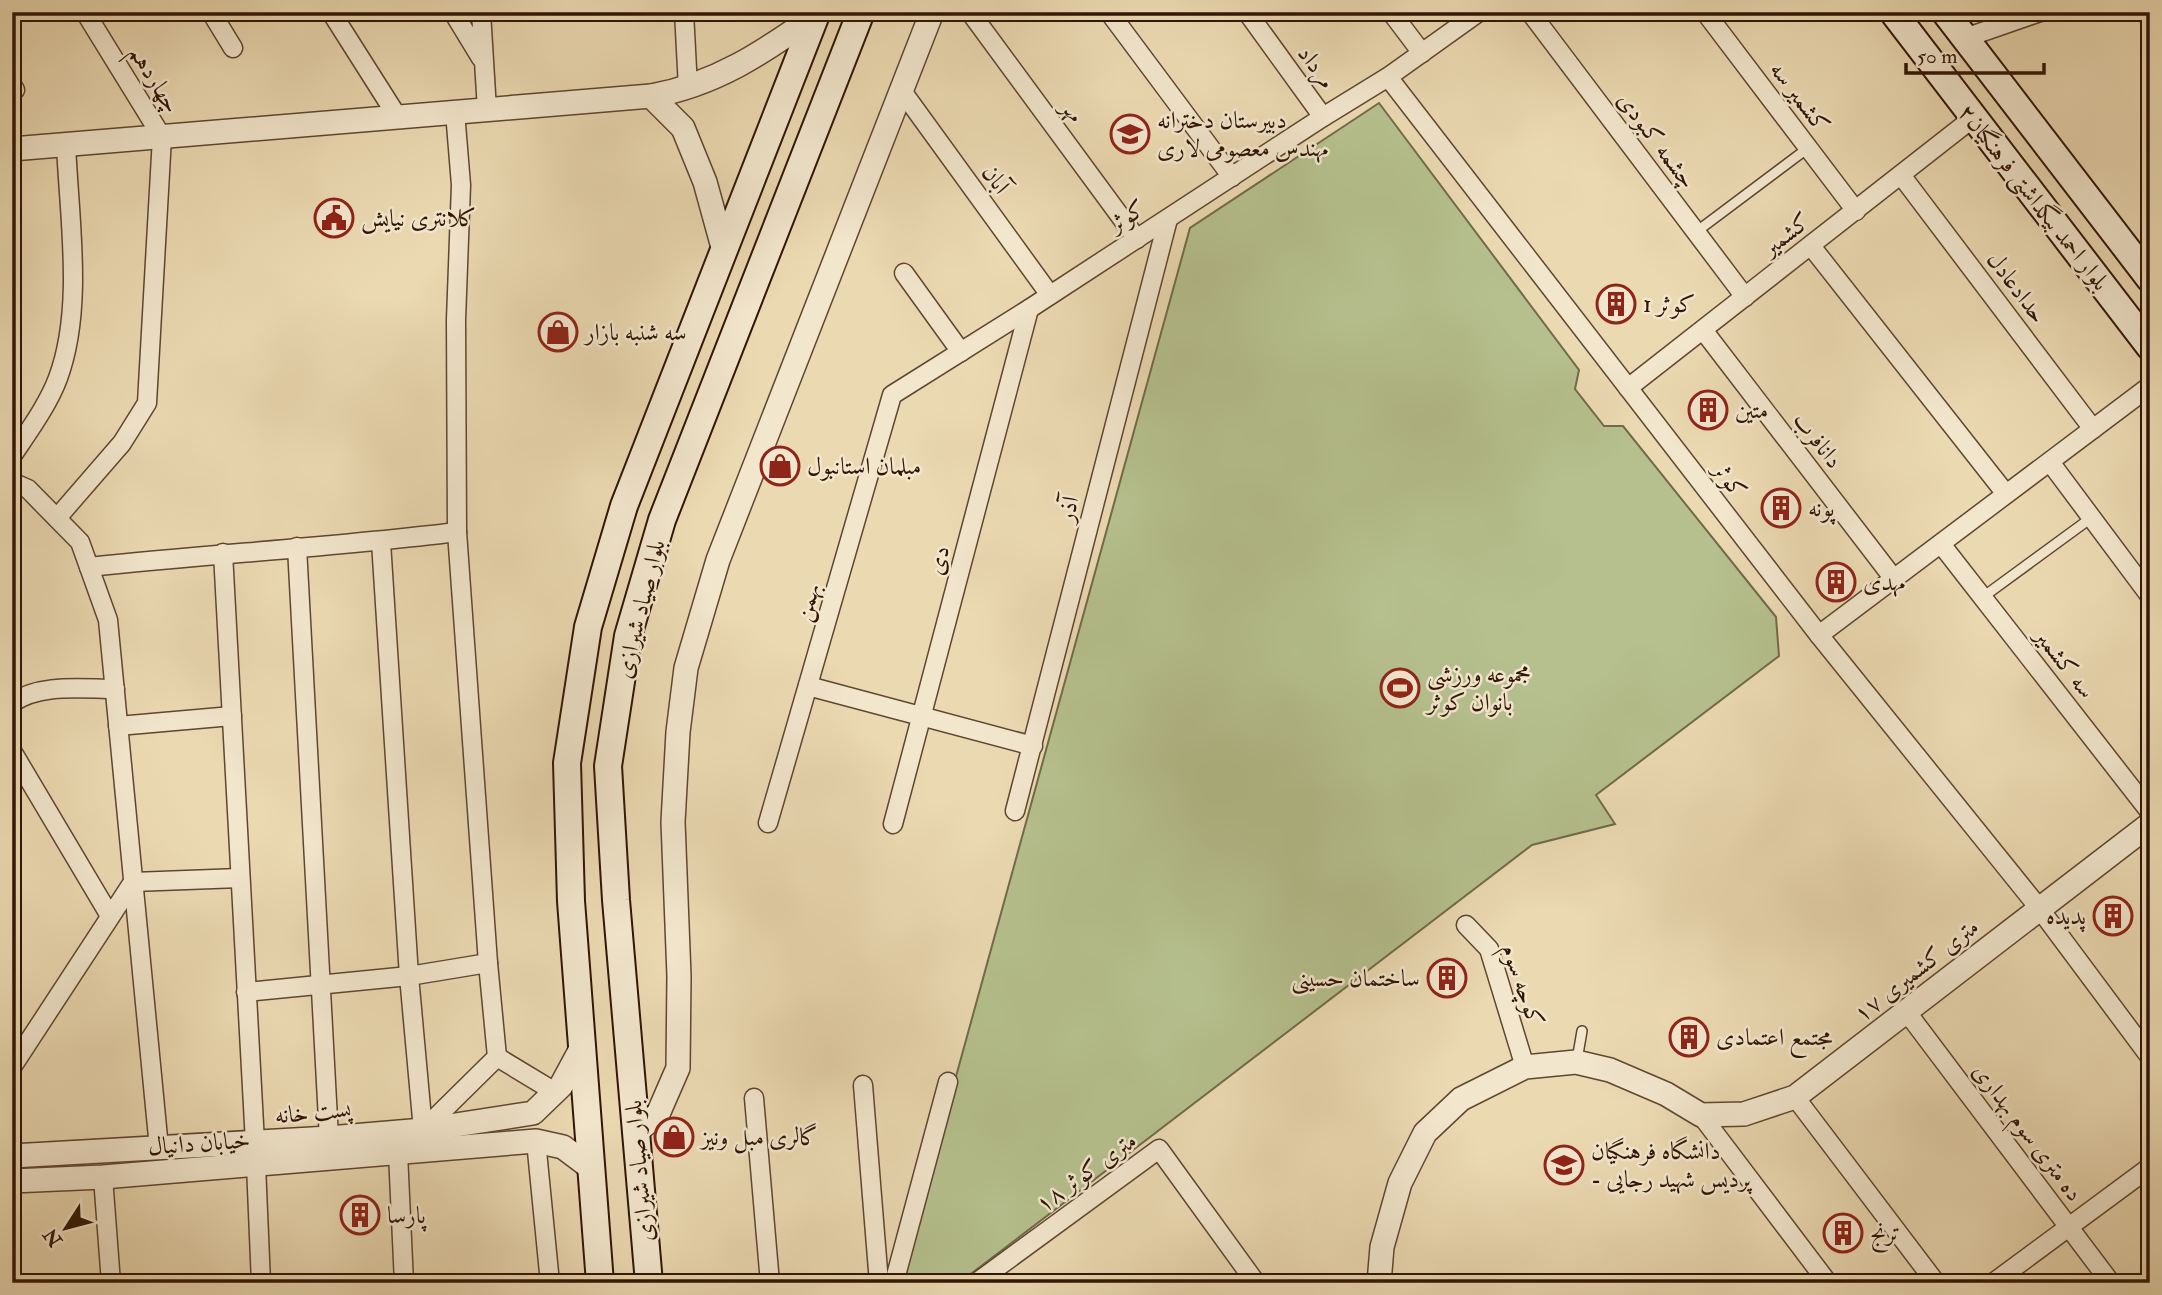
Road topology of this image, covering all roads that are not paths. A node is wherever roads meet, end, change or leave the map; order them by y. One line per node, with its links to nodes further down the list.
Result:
1 (85, 12): 35 (street, چهاردهم)
2 (211, 12): 23 (street)
3 (331, 12): 32 (street)
4 (453, 12): 25 (street)
5 (481, 12): 25 (street)
6 (684, 12): 27 (street)
7 (861, 12): 90 (main road, بلوار صیاد شیرازی)
8 (932, 12): 28 (street)
9 (970, 12): 44 (street, مهر)
10 (1109, 12): 40 (street)
11 (1247, 12): 33 (street, مرداد)
12 (1391, 12): 24 (street)
13 (1479, 12): 24 (street, کوثر)
14 (1530, 12): 43 (street, چشمه کبودی)
15 (1705, 12): 37 (street, کشمیر سه)
16 (1893, 12): 34 (main road, بلوار احمد بیگداشتی فرهنگیان۲)
17 (1945, 12): 22 (main road, بلوار احمد بیگداشتی فرهنگیان۲)
18 (2040, 12): 22 (street)
19 (2145, 12): 21 (street)
20 (816, 14): 27 (street); 46 (main road, بلوار صیاد شیرازی)
21 (2150, 19)
22 (1965, 38): 48 (main road, بلوار احمد بیگداشتی فرهنگیان۲)
23 (233, 48)
24 (1422, 53): 26 (street, کوثر)
25 (483, 61): 30 (street)
26 (1388, 78): 33 (street, کوثر); 56 (street, کوثر)
27 (688, 88): 29 (street)
28 (902, 91): 49 (street, آبان); 115 (street)
29 (652, 96): 30 (street); 46 (street)
30 (487, 110): 31 (street)
31 (455, 112): 32 (street); 65 (street)
32 (397, 116): 35 (street)
33 (1323, 117): 40 (street, کوثر)
34 (1973, 118): 39 (street, کشمیر); 53 (main road, بلوار احمد بیگداشتی فرهنگیان۲)
35 (162, 137): 36 (street); 63 (street)
36 (66, 144): 38 (street); 59 (street)
37 (1808, 148): 41 (street, کشمیر سه); 43 (lane)
38 (12, 149)
39 (1901, 174): 41 (street, کشمیر); 58 (street, حدادعادل)
40 (1232, 177): 42 (street, کوثر)
41 (1856, 211): 45 (street, کشمیر)
42 (1168, 219): 44 (street, کوثر); 81 (street, آذر)
43 (1696, 232): 50 (street, چشمه کبودی)
44 (1137, 239): 49 (street, کوثر)
45 (1811, 246): 50 (street, کشمیر); 62 (street)
46 (724, 251): 91 (main road, بلوار صیاد شیرازی)
47 (904, 273): 54 (street)
48 (2150, 279)
49 (1050, 295): 51 (street, کوثر)
50 (1745, 297): 52 (street, کشمیر)
51 (1029, 309): 54 (street, کوثر); 79 (street, دی)
52 (1703, 330): 56 (street, کشمیر); 71 (street, دانافرب)
53 (2150, 347)
54 (961, 352): 57 (street, کوثر)
55 (2150, 386): 58 (street)
56 (1628, 388): 74 (street, کوثر)
57 (892, 395): 75 (street, بهمن)
58 (2093, 429): 60 (street)
59 (12, 456)
60 (2050, 462): 62 (street); 64 (street)
61 (12, 482): 63 (street)
62 (2006, 494): 67 (street)
63 (57, 518): 70 (street)
64 (2091, 518): 72 (street); 73 (lane)
65 (457, 532): 66 (street); 95 (street)
66 (381, 541): 68 (street); 96 (street)
67 (1941, 544): 71 (street); 73 (street, سه کشمیر)
68 (297, 547): 69 (street); 97 (street)
69 (223, 553): 70 (street); 78 (street)
70 (89, 567): 76 (street)
71 (1894, 579): 74 (street)
72 (2150, 596)
73 (1983, 597): 84 (street, سه کشمیر)
74 (1819, 635): 92 (street, کوثر)
75 (808, 687): 79 (street); 85 (street, بهمن)
76 (114, 689): 77 (street); 80 (street)
77 (12, 703)
78 (232, 716): 80 (street); 88 (street)
79 (922, 717): 81 (street); 86 (street, دی)
80 (118, 726): 89 (street)
81 (1033, 746): 83 (street, آذر)
82 (12, 751): 93 (street)
83 (1015, 811)
84 (2150, 812)
85 (768, 823)
86 (893, 824)
87 (2150, 824): 92 (street, ۱۷ متری کشمیری)
88 (240, 878): 89 (street); 98 (street)
89 (133, 882): 93 (street); 118 (street)
90 (616, 900): 91 (main road); 115 (main road, بلوار صیاد شیرازی)
91 (571, 901): 101 (main road, بلوار صیاد شیرازی)
92 (2039, 908): 99 (street, ۱۷ متری کشمیری); 103 (street, کوثر)
93 (110, 916): 105 (street)
94 (1466, 926): 106 (street, کوچه سوم)
95 (488, 963): 96 (street); 102 (street)
96 (410, 976): 97 (street); 114 (street)
97 (321, 983): 98 (street); 116 (street)
98 (246, 992): 120 (street)
99 (1906, 1011): 110 (street, ۱۷ متری کشمیری); 126 (street, ده متری سوم بهداری)
100 (1582, 1031): 104 (lane)
101 (582, 1047): 109 (street); 123 (main road, بلوار صیاد شیرازی)
102 (497, 1057): 109 (street); 114 (street)
103 (2150, 1057)
104 (1576, 1062): 106 (street); 113 (street)
105 (12, 1067)
106 (1525, 1067): 138 (street)
107 (948, 1082): 135 (street)
108 (863, 1085): 134 (street)
109 (555, 1092): 112 (street)
110 (1795, 1097): 113 (street, ۱۷ متری کشمیری); 140 (street)
111 (754, 1098): 133 (street)
112 (533, 1113): 114 (street, پست خانه); 117 (street)
113 (1701, 1115): 139 (street)
114 (423, 1130): 116 (street, پست خانه)
115 (636, 1132): 132 (main road, بلوار صیاد شیرازی)
116 (329, 1138): 120 (street, پست خانه)
117 (536, 1141): 119 (street, خیابان دانیال); 123 (street, خیابان دانیال); 130 (street)
118 (159, 1148): 120 (street, پست خانه); 121 (street, پست خانه)
119 (398, 1153): 120 (street, خیابان دانیال); 129 (street)
120 (256, 1154): 124 (street, خیابان دانیال); 128 (street)
121 (12, 1156)
122 (2150, 1167): 126 (street)
123 (591, 1168): 131 (main road, بلوار صیاد شیرازی)
124 (103, 1177): 125 (street, خیابان دانیال); 127 (street)
125 (12, 1181)
126 (2069, 1227): 141 (street); 142 (street, ده متری سوم بهداری)
127 (111, 1283)
128 (261, 1283)
129 (404, 1283)
130 (550, 1283)
131 (600, 1283)
132 (649, 1283)
133 (770, 1283)
134 (879, 1283)
135 (894, 1283)
136 (976, 1283): 137 (street, ۱۸ متری کوثر)
137 (1256, 1283)
138 (1379, 1283)
139 (1828, 1283)
140 (1936, 1283)
141 (1993, 1283)
142 (2111, 1283)

